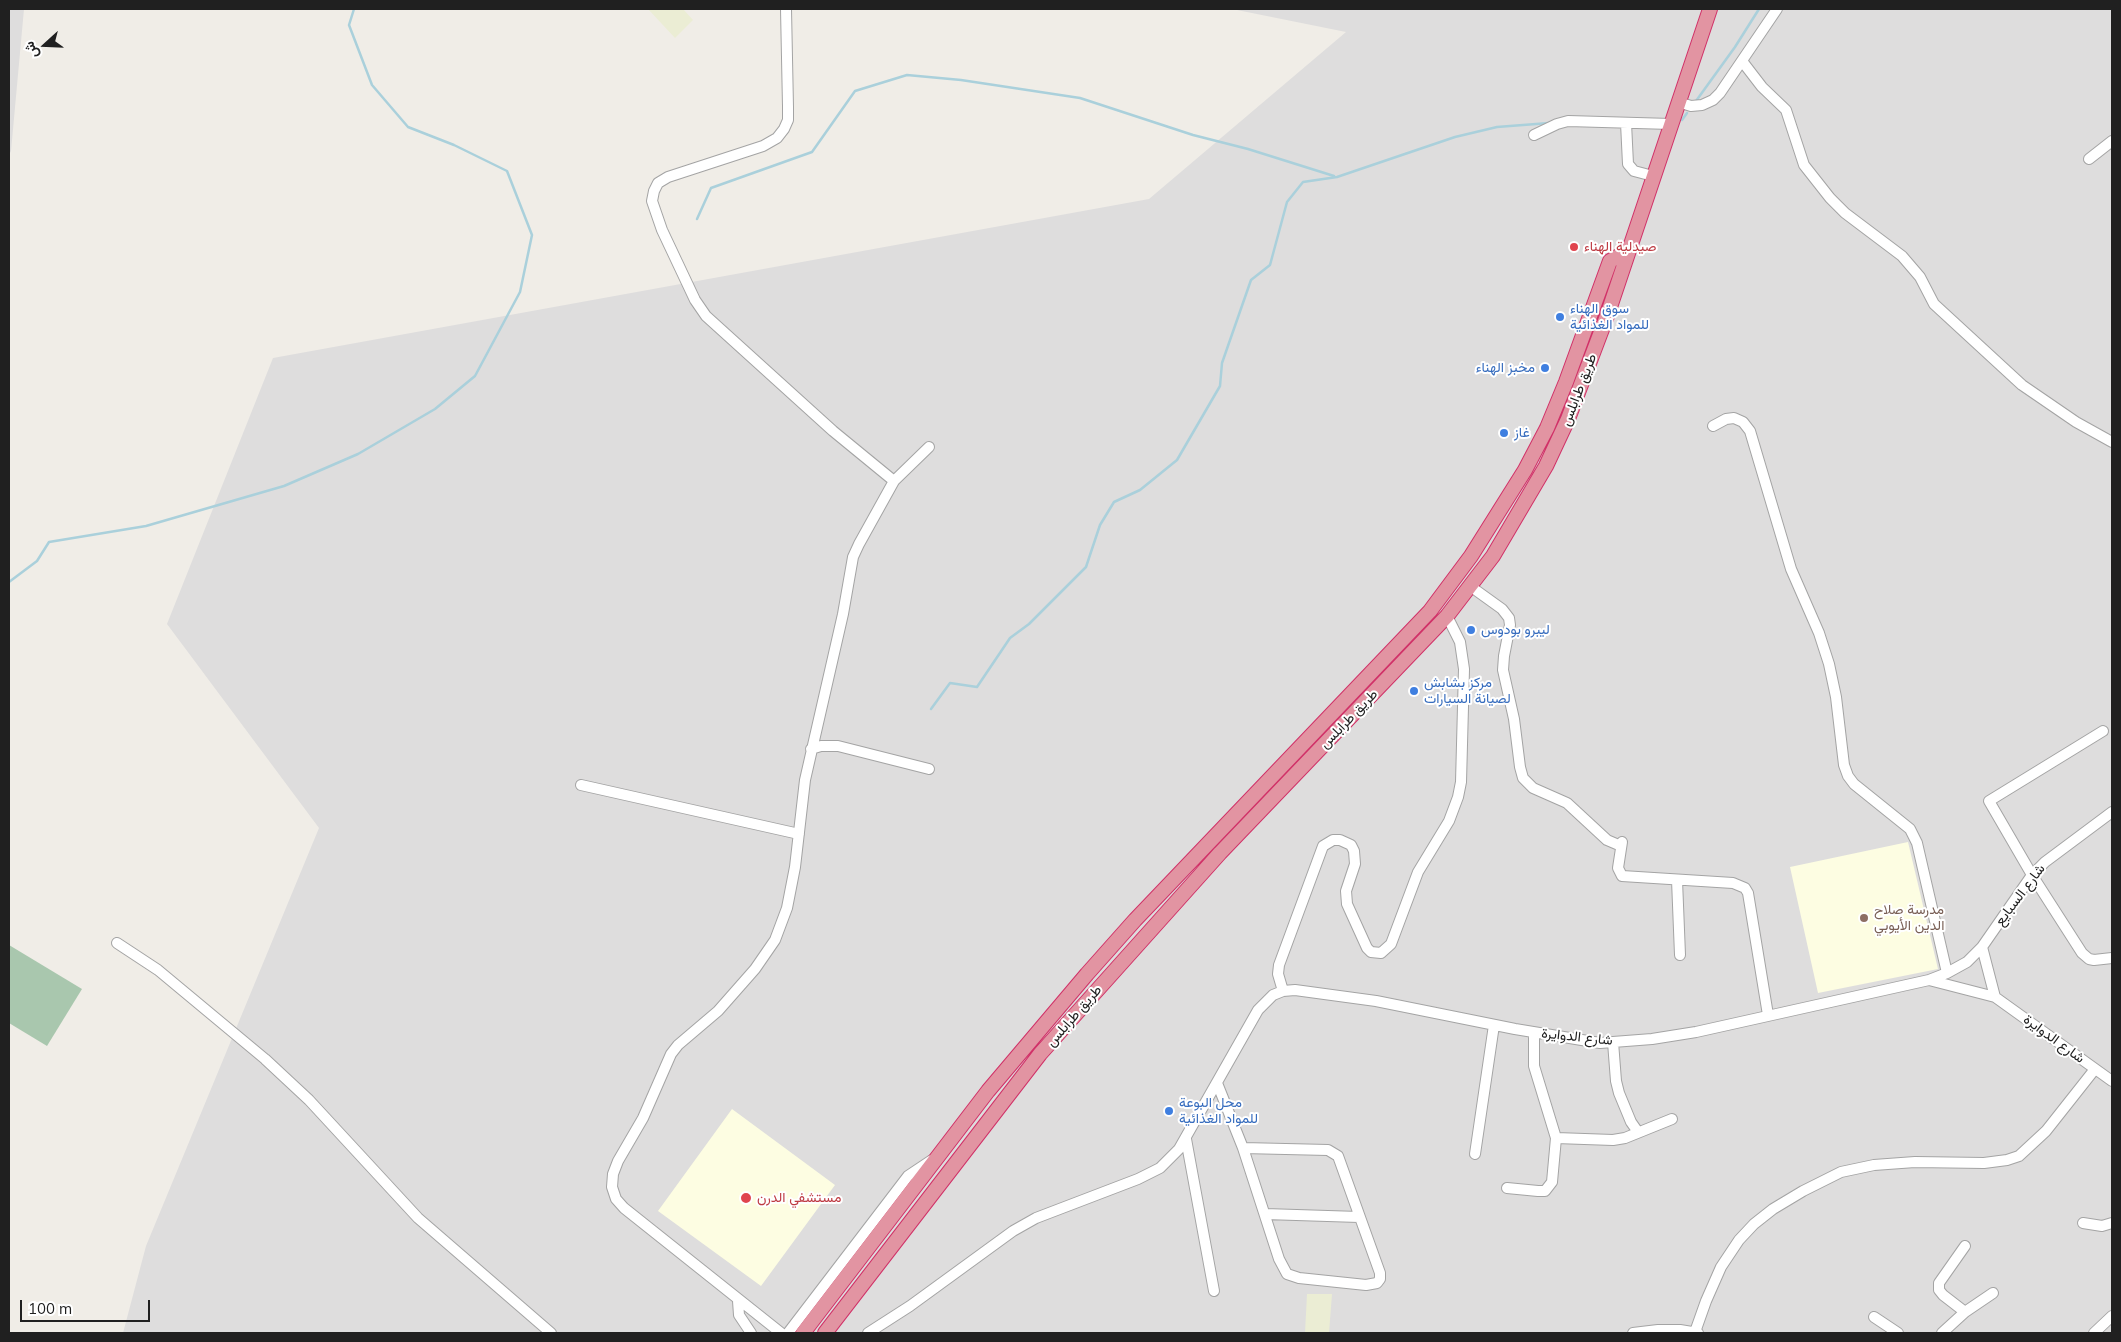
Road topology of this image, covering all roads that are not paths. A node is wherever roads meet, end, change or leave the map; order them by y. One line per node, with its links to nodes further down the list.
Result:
1 (786, 9): 16 (street)
2 (1710, 9): 5 (highway, طريق طرابلس)
3 (1777, 9): 4 (street)
4 (1742, 61): 5 (street); 14 (street)
5 (1678, 102): 7 (highway, طريق طرابلس)
6 (1626, 123): 7 (street); 8 (street); 11 (street)
7 (1671, 124): 11 (highway, طريق طرابلس)
8 (1534, 135)
9 (2112, 141): 10 (street)
10 (2090, 159)
11 (1653, 176): 12 (highway, طريق طرابلس)
12 (1626, 256): 17 (highway, طريق طرابلس); 48 (highway)
13 (1712, 426): 31 (street)
14 (2112, 442)
15 (929, 447): 16 (street)
16 (894, 481): 20 (street)
17 (1470, 586): 18 (highway, طريق طرابلس); 26 (street)
18 (1447, 616): 33 (street); 61 (highway, طريق طرابلس)
19 (2102, 731): 25 (street)
20 (811, 749): 21 (street); 24 (street)
21 (929, 769)
22 (581, 785): 24 (street)
23 (2112, 812): 25 (street, شارع السبايع)
24 (799, 834): 57 (street)
25 (2032, 875): 28 (street, شارع السبايع); 30 (street)
26 (1677, 880): 29 (street); 35 (street)
27 (117, 944): 63 (street)
28 (1982, 946): 31 (street, شارع السبايع); 34 (street)
29 (1680, 955)
30 (2112, 958)
31 (1947, 973): 32 (street, شارع الدوايرة)
32 (1929, 980): 34 (street); 35 (street, شارع الدوايرة)
33 (1283, 991): 36 (street, شارع الدوايرة); 41 (street)
34 (1996, 997): 39 (street, شارع الدوايرة)
35 (1768, 1015): 38 (street, شارع الدوايرة)
36 (1494, 1025): 37 (street, شارع الدوايرة); 47 (street)
37 (1534, 1033): 38 (street, شارع الدوايرة); 44 (street)
38 (1613, 1042): 43 (street)
39 (2095, 1069): 40 (street, شارع الدوايرة); 62 (street)
40 (2112, 1081)
41 (1217, 1083): 45 (street); 46 (street)
42 (1672, 1119): 43 (street)
43 (1638, 1132): 44 (street)
44 (1556, 1138): 49 (street)
45 (1186, 1139): 55 (street); 68 (street)
46 (1243, 1148): 50 (street); 51 (street)
47 (1475, 1154)
48 (937, 1157): 66 (street); 67 (highway)
49 (1506, 1188)
50 (1265, 1214): 51 (street); 51 (street)
51 (1359, 1216)
52 (2083, 1223): 53 (street)
53 (2112, 1223)
54 (1965, 1246): 58 (street)
55 (1214, 1292)
56 (1993, 1292): 58 (street)
57 (738, 1301): 64 (street); 65 (street)
58 (1965, 1312): 71 (street)
59 (2112, 1316): 72 (street)
60 (1874, 1317): 70 (street)
61 (831, 1330)
62 (1696, 1332): 69 (street)
63 (551, 1333)
64 (751, 1333)
65 (781, 1333)
66 (788, 1333)
67 (804, 1333)
68 (868, 1333)
69 (1633, 1333)
70 (1898, 1333)
71 (1942, 1333)
72 (2094, 1333)

